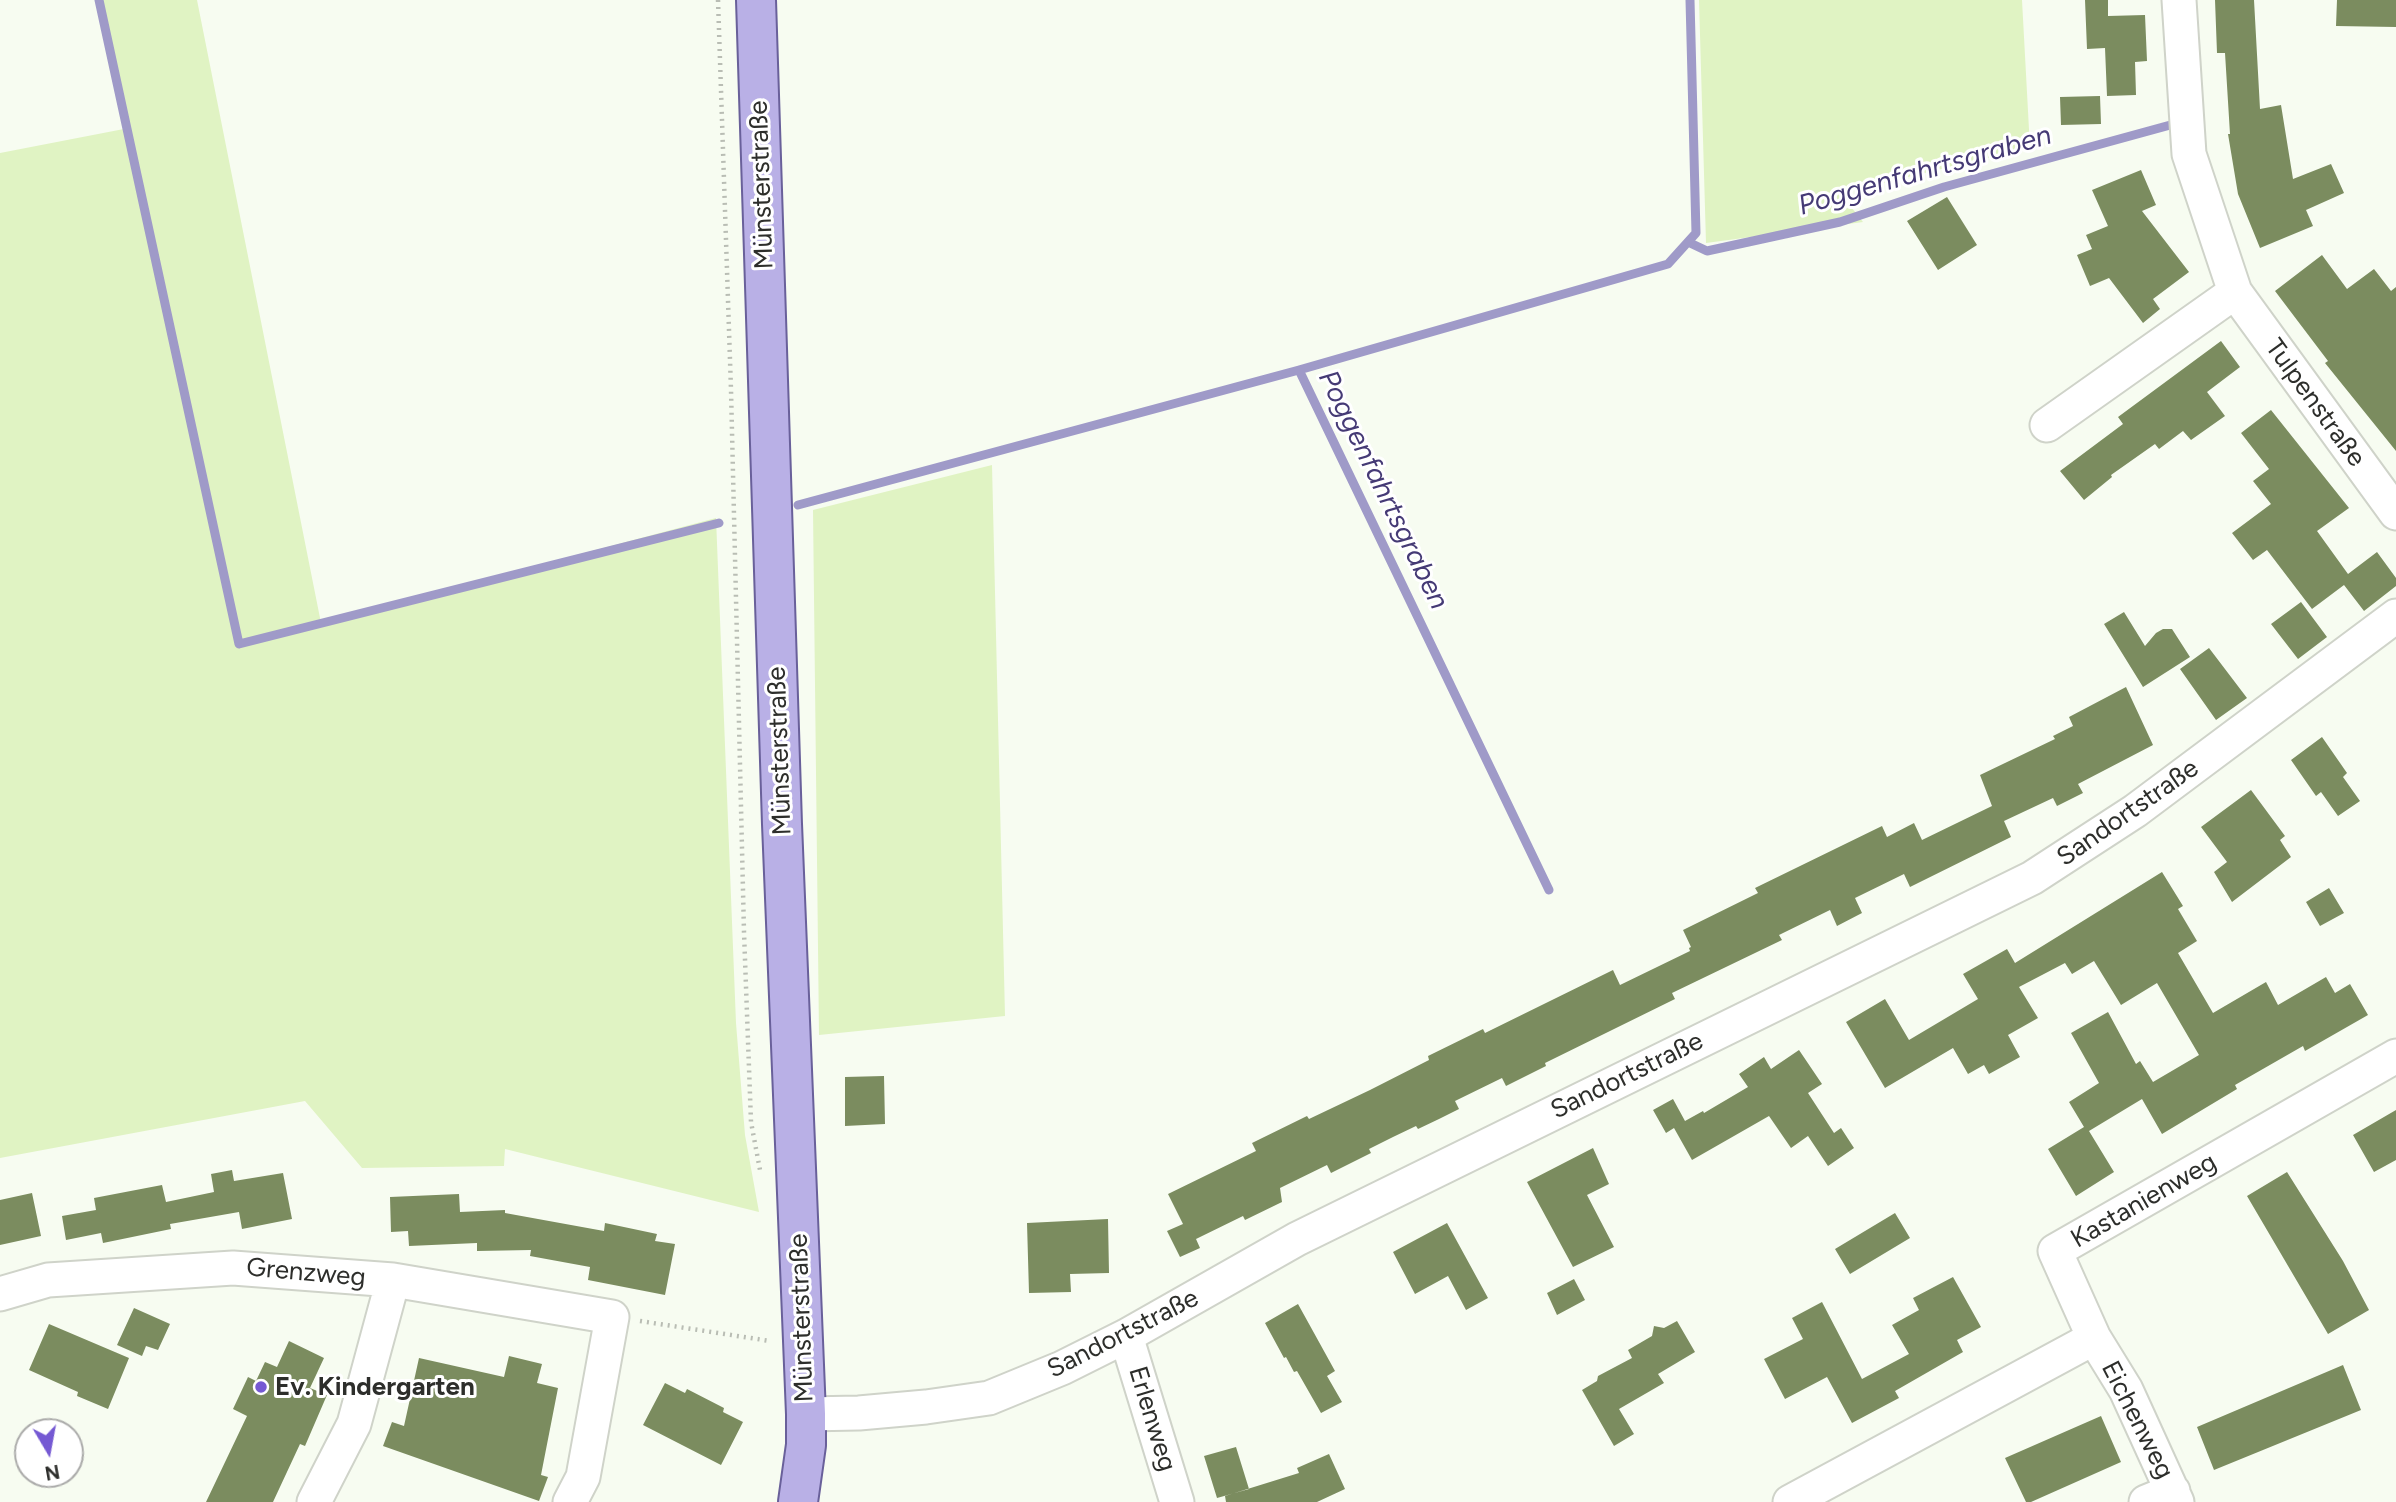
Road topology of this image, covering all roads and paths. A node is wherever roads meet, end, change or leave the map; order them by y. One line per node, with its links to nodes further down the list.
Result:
1 (756, 0): 14 (main road, Münsterstraße)
2 (2179, 0): 3 (street, Tulpenstraße)
3 (2235, 292): 4 (street); 5 (street, Tulpenstraße)
4 (2048, 425)
5 (2396, 513)
6 (2396, 616): 11 (street, Sandortstraße)
7 (2396, 1056): 12 (street, Kastanienweg)
8 (393, 1280): 9 (street, Grenzweg); 10 (street, Grenzweg); 16 (street)
9 (0, 1294)
10 (612, 1317): 13 (path); 17 (street)
11 (1126, 1336): 14 (street, Sandortstraße); 19 (street, Erlenweg)
12 (2094, 1338): 15 (street, Eichenweg); 20 (street)
13 (773, 1341)
14 (806, 1413): 18 (main road, Münsterstraße)
15 (2165, 1498)
16 (314, 1502)
17 (570, 1502)
18 (798, 1502)
19 (1177, 1502)
20 (1790, 1502)

